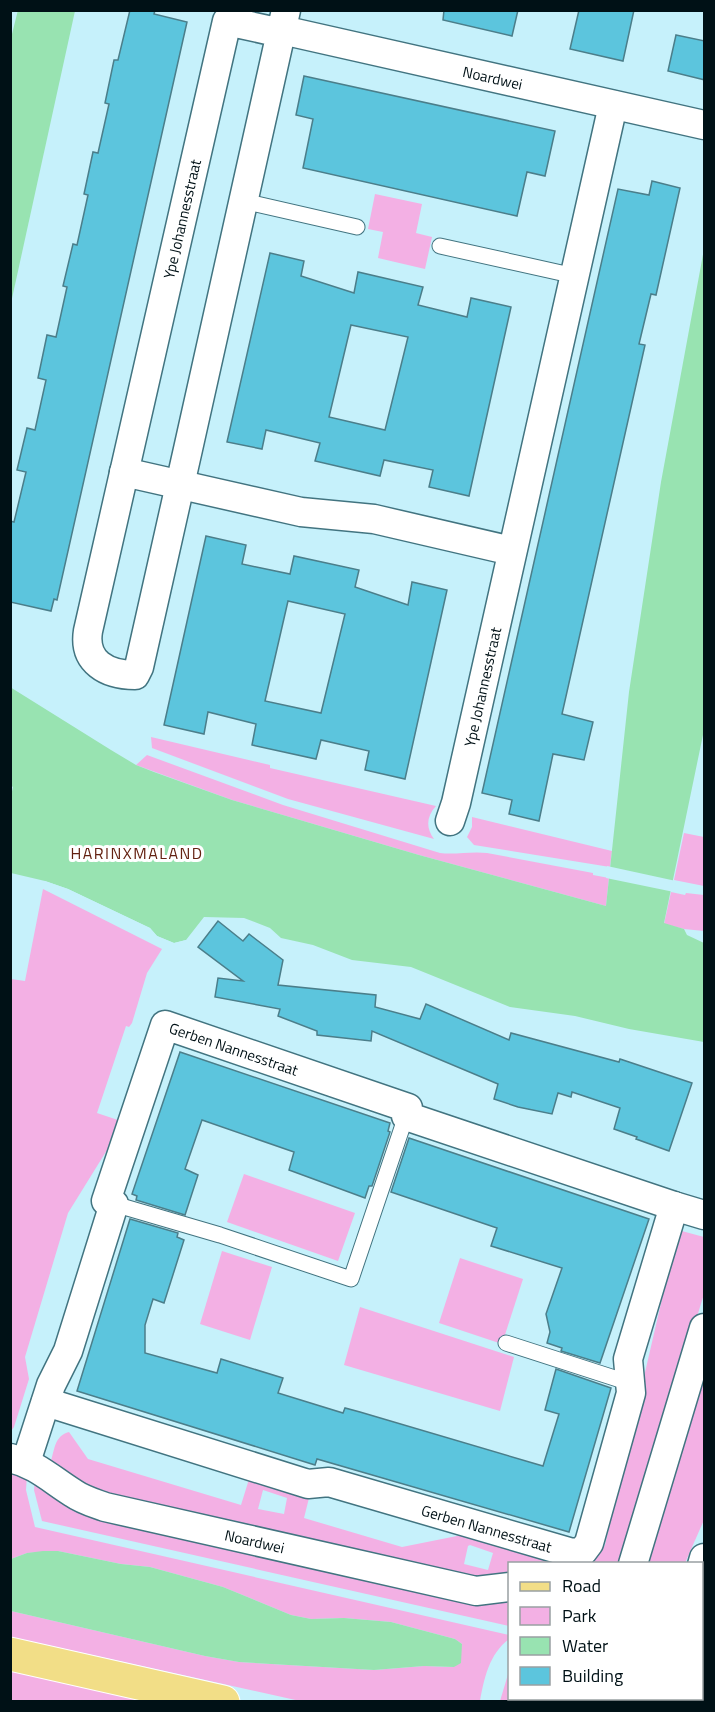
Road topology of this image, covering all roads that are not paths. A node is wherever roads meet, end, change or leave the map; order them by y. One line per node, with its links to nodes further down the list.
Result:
1 (283, 24): 2 (street, Noardwei); 4 (street, Ype Johannesstraat); 8 (street, Ype Johannesstraat)
2 (613, 105): 3 (street, Noardwei); 7 (street, Ype Johannesstraat)
3 (705, 125)
4 (243, 201): 5 (lane); 9 (street, Ype Johannesstraat)
5 (357, 227)
6 (440, 246): 7 (lane)
7 (575, 276): 10 (street, Ype Johannesstraat)
8 (124, 472): 9 (street); 9 (street, Ype Johannesstraat)
9 (180, 485): 10 (street)
10 (512, 551): 11 (street, Ype Johannesstraat)
11 (450, 821)
12 (406, 1116): 13 (lane); 13 (street, Gerben Nannesstraat); 14 (street, Gerben Nannesstraat)
13 (114, 1204): 19 (street, Gerben Nannesstraat)
14 (674, 1206): 15 (street, Gerben Nannesstraat); 18 (street, Gerben Nannesstraat)
15 (705, 1215)
16 (705, 1328): 22 (street)
17 (506, 1342): 18 (lane)
18 (630, 1383): 19 (street, Gerben Nannesstraat)
19 (46, 1402): 20 (street, Gerben Nannesstraat)
20 (18, 1460): 24 (street, Noardwei)
21 (705, 1558): 23 (street)
22 (633, 1562)
23 (703, 1566)
24 (508, 1587)
25 (10, 1654): 26 (main road)
26 (222, 1701)

